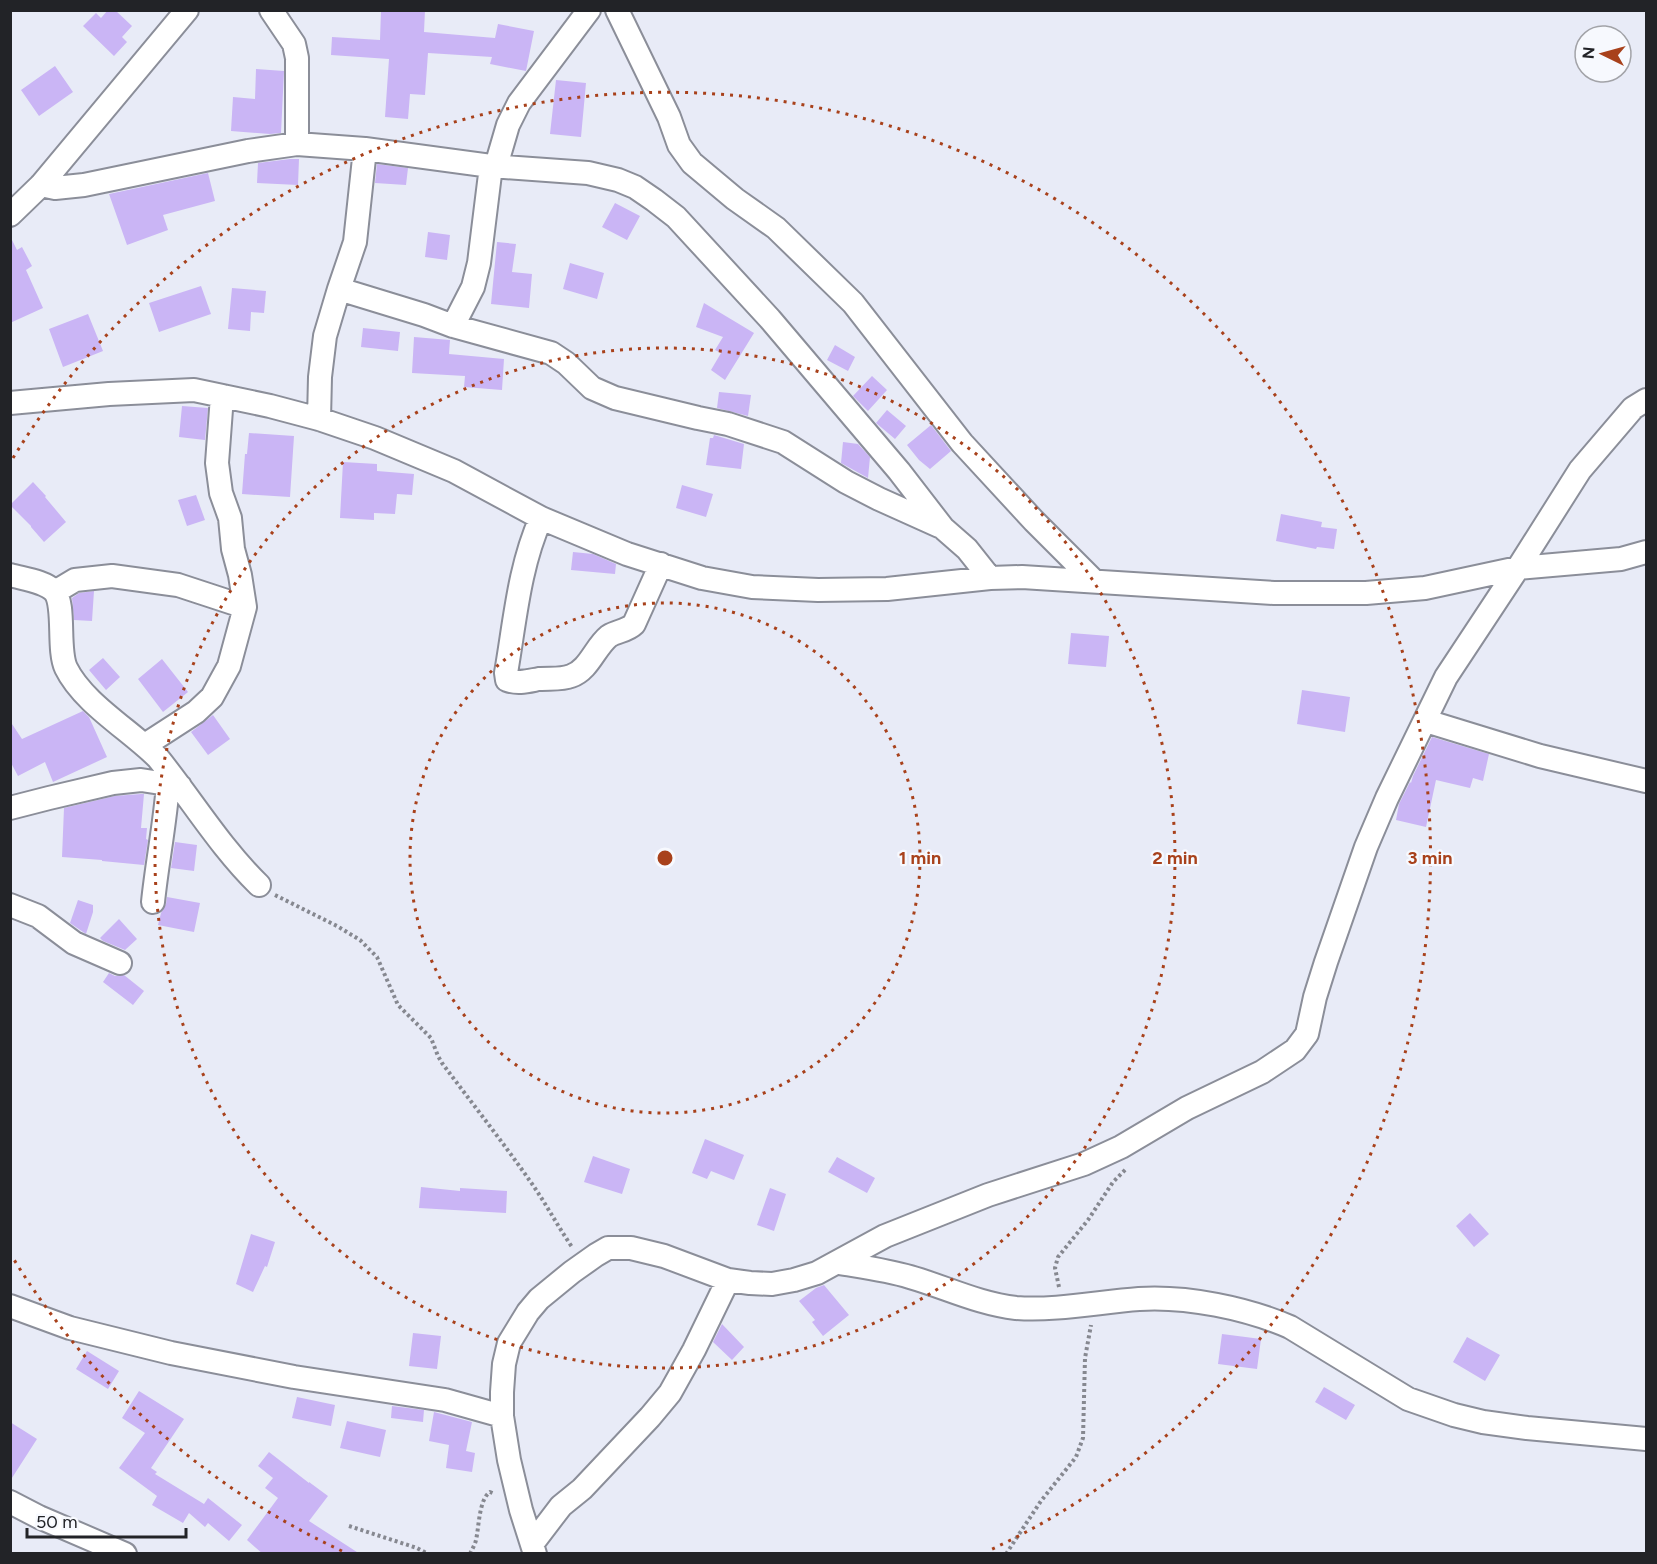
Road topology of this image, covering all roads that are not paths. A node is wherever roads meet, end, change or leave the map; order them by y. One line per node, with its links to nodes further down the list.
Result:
1 (187, 10): 8 (street)
2 (271, 10): 5 (street)
3 (589, 10): 7 (street)
4 (617, 10): 23 (street)
5 (297, 144): 6 (street); 8 (street)
6 (365, 149): 7 (street); 10 (street)
7 (494, 166): 11 (street); 17 (street)
8 (41, 185): 9 (street)
9 (12, 211)
10 (339, 290): 11 (street); 15 (street)
11 (453, 326): 17 (street)
12 (222, 396): 14 (street); 15 (street); 25 (street)
13 (1647, 400): 20 (street)
14 (10, 403)
15 (319, 419): 16 (street)
16 (541, 518): 19 (street); 19 (street)
17 (943, 528): 22 (street)
18 (1647, 552): 20 (street)
19 (662, 564): 22 (street)
20 (1518, 568): 23 (street); 26 (street)
21 (10, 575): 24 (street)
22 (990, 578): 23 (street)
23 (1094, 581)
24 (55, 592): 25 (street); 27 (street)
25 (245, 608): 27 (street)
26 (1426, 721): 28 (street); 35 (street)
27 (145, 745): 29 (street)
28 (1647, 781)
29 (174, 785): 30 (street); 31 (street); 32 (street)
30 (10, 808)
31 (259, 885)
32 (153, 902)
33 (10, 906): 34 (street)
34 (120, 963)
35 (838, 1263): 36 (street); 39 (street)
36 (728, 1280): 38 (street); 41 (street)
37 (10, 1306): 38 (street)
38 (502, 1416): 41 (street)
39 (1647, 1439)
40 (10, 1502): 42 (street)
41 (534, 1549)
42 (125, 1554)

